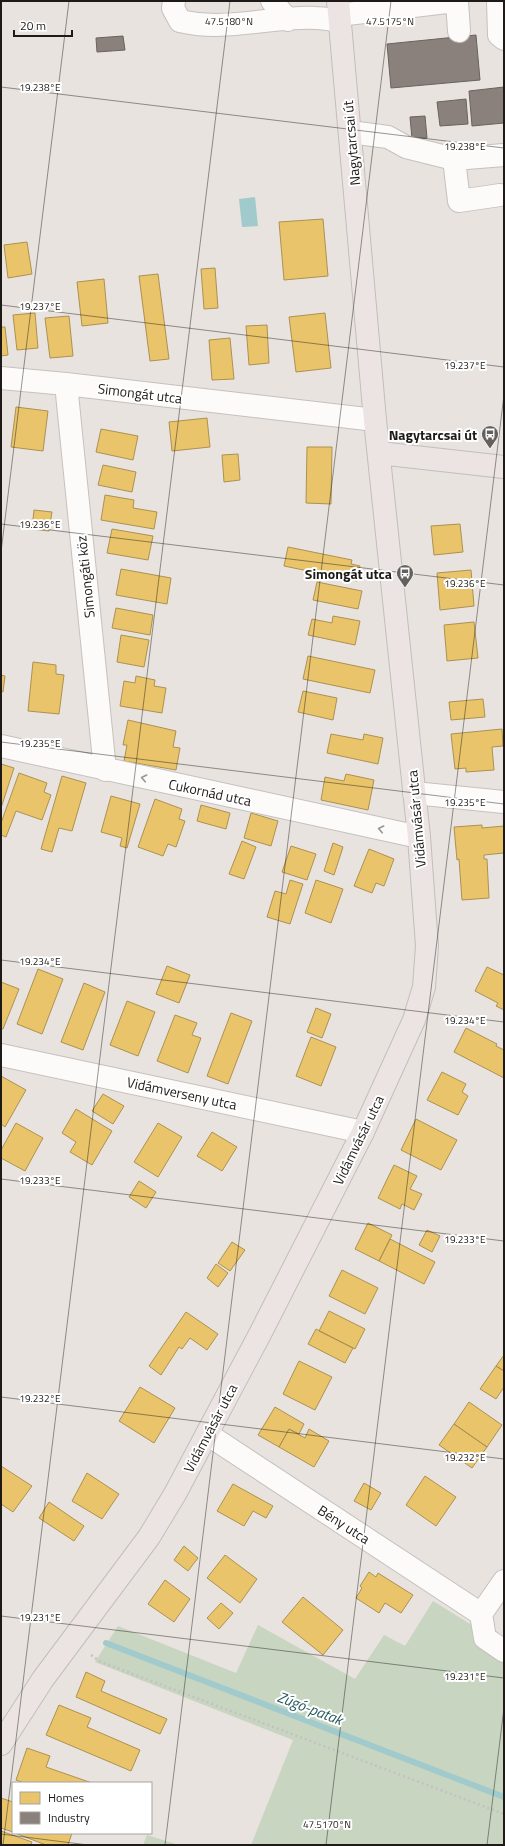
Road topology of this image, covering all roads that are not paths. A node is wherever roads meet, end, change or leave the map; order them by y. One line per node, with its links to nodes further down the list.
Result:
1 (174, 1): 6 (street)
2 (272, 1): 6 (street)
3 (456, 1): 5 (street); 7 (street)
4 (498, 1): 8 (street)
5 (339, 12): 6 (street); 9 (main road, Nagytarcsai út)
6 (288, 20)
7 (459, 31)
8 (504, 39)
9 (350, 132): 11 (street); 15 (main road, Nagytarcsai út)
10 (504, 155): 11 (street)
11 (454, 159): 12 (street)
12 (500, 195)
13 (1, 378): 14 (street, Simongát utca)
14 (66, 384): 15 (street, Simongát utca); 19 (street, Simongáti köz)
15 (375, 420): 16 (main road, Nagytarcsai út)
16 (378, 453): 17 (main road); 20 (main road, Vidámvásár utca)
17 (504, 467)
18 (1, 746): 19 (street, Cukornád utca)
19 (105, 770): 22 (street, Cukornád utca, one-way to 19)
20 (414, 793): 21 (street); 22 (main road, Vidámvásár utca)
21 (504, 802)
22 (419, 837): 24 (main road, Vidámvásár utca)
23 (1, 1055): 24 (street, Vidámverseny utca)
24 (363, 1132): 25 (main road, Vidámvásár utca)
25 (207, 1434): 27 (street, Bény utca); 29 (main road, Vidámvásár utca)
26 (504, 1581): 27 (street)
27 (481, 1614): 28 (street)
28 (504, 1651)
29 (3, 1735)

